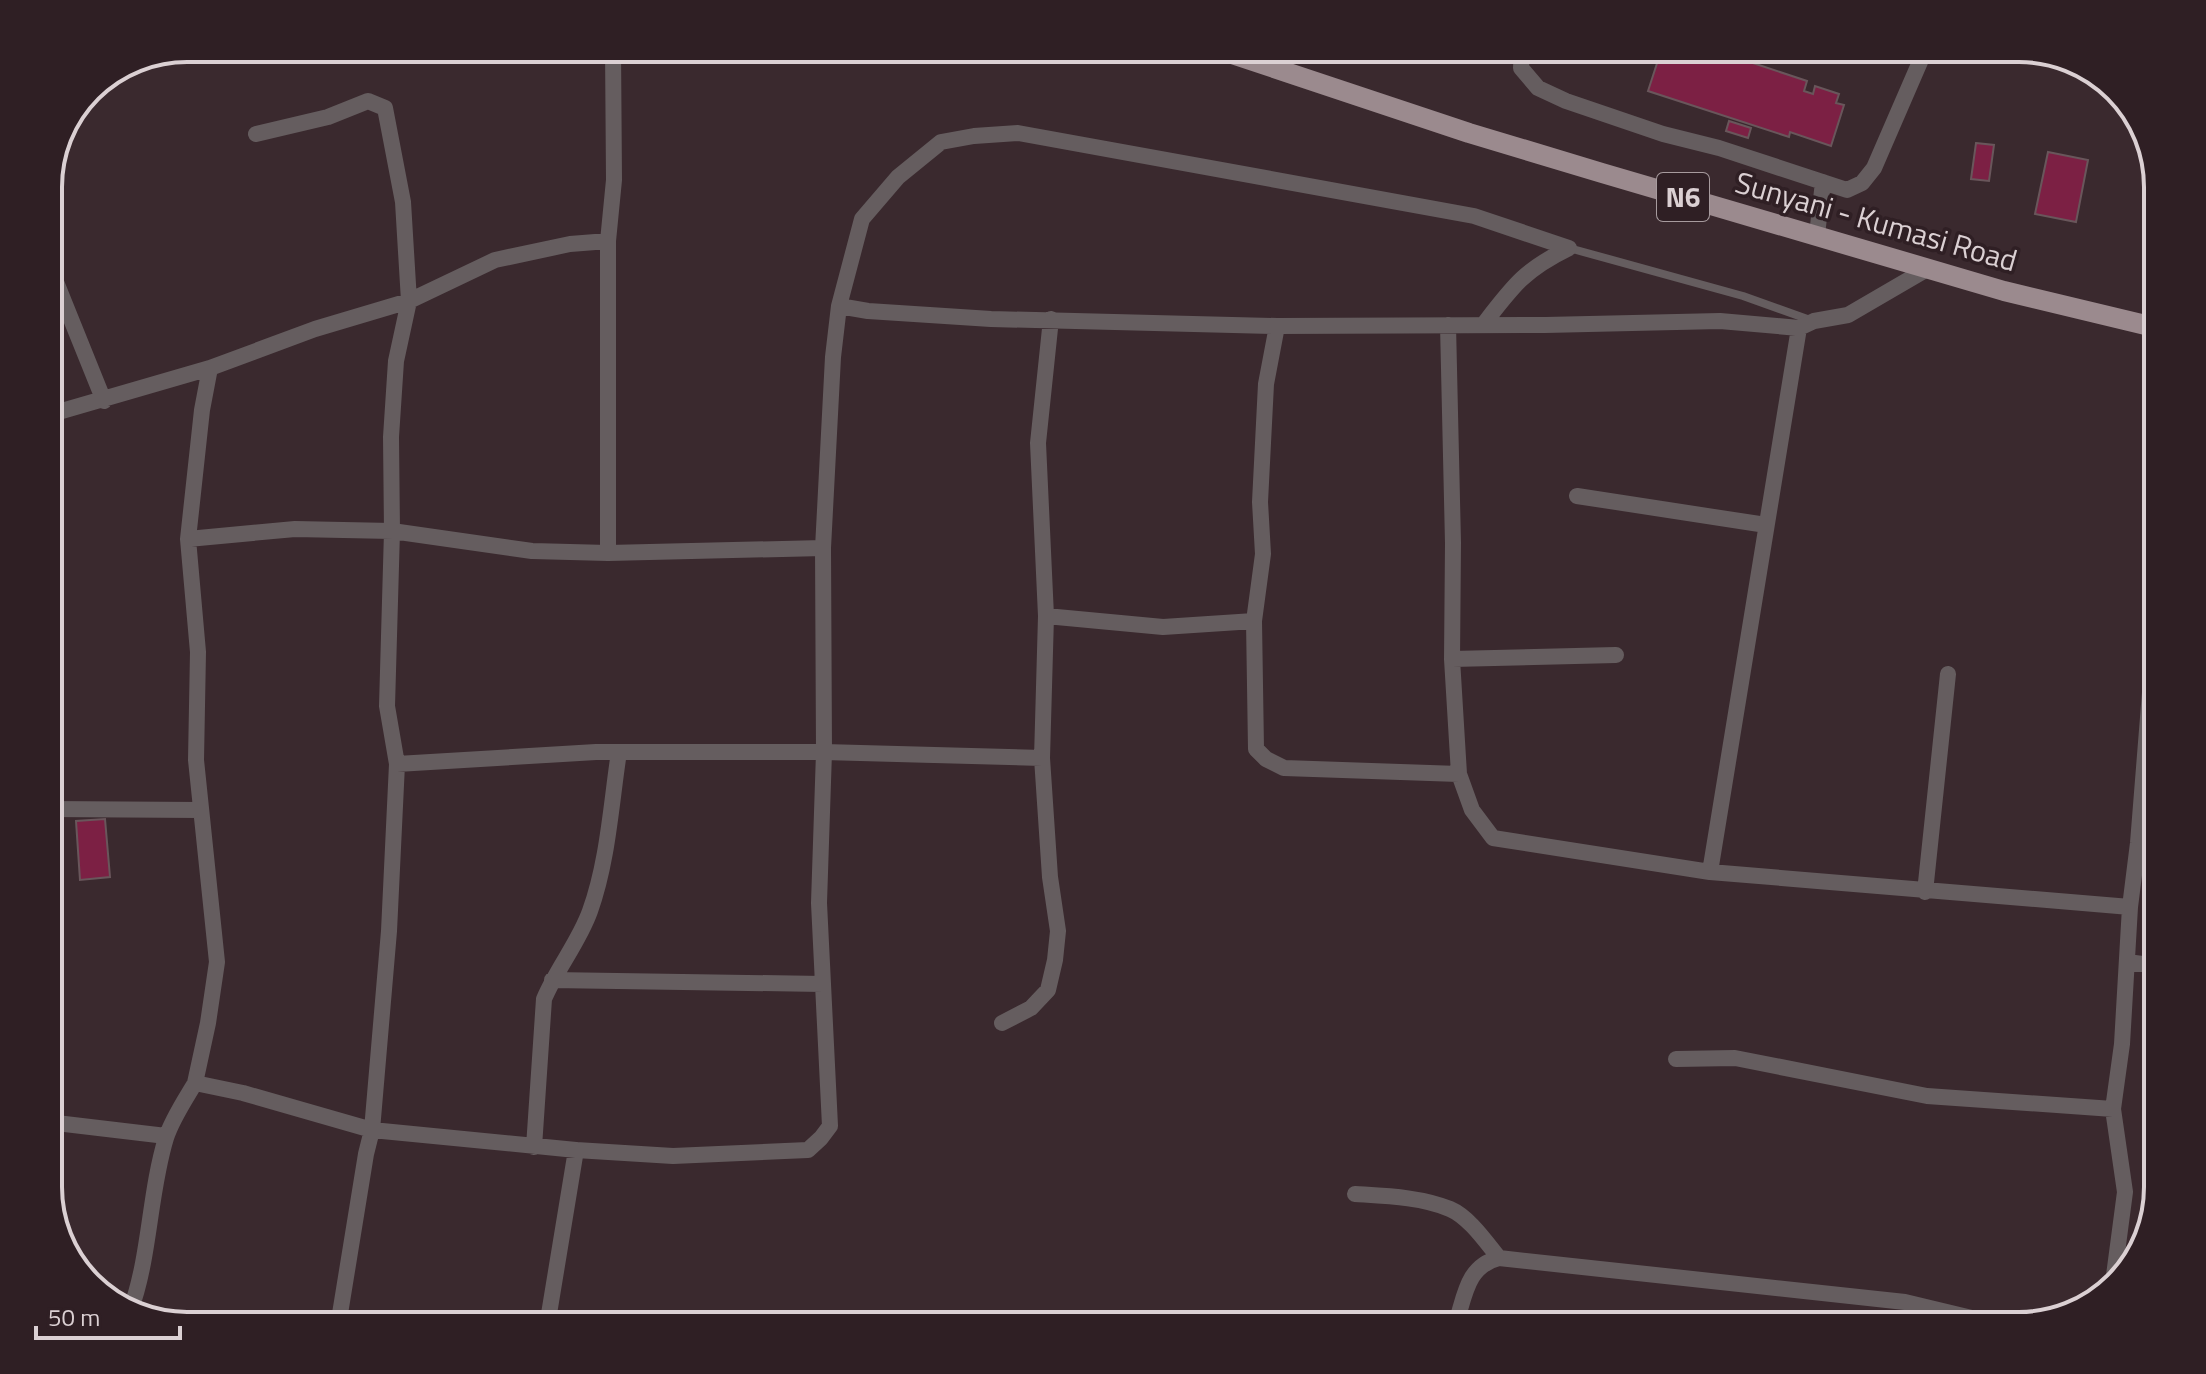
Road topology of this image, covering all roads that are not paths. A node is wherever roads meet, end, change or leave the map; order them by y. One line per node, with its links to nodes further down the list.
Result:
1 (613, 62): 8 (street)
2 (1256, 62): 7 (main road, Sunyani - Kumasi Road / N6)
3 (1521, 62): 6 (street)
4 (1920, 62): 6 (street)
5 (256, 134): 12 (street)
6 (1823, 182): 7 (street)
7 (1817, 235): 10 (main road, Sunyani - Kumasi Road / N6)
8 (608, 241): 12 (street); 28 (street)
9 (1569, 248): 13 (street); 15 (lane); 17 (street)
10 (1927, 269): 15 (street); 18 (main road, Sunyani - Kumasi Road / N6)
11 (62, 297): 21 (street)
12 (409, 301): 20 (street); 25 (street)
13 (839, 306): 14 (street); 27 (street)
14 (1051, 319): 19 (street); 29 (street)
15 (1807, 324): 17 (street); 24 (street)
16 (1448, 325): 17 (street); 19 (street); 32 (street)
17 (1483, 325)
18 (2144, 325)
19 (1277, 326): 30 (street)
20 (210, 368): 21 (street); 26 (street)
21 (104, 401): 22 (street)
22 (62, 412)
23 (1577, 496): 24 (street)
24 (1766, 525): 42 (street)
25 (392, 531): 26 (street); 28 (street); 37 (street)
26 (188, 539): 40 (street)
27 (823, 548): 28 (street); 35 (street)
28 (608, 553)
29 (1046, 616): 30 (street); 36 (street)
30 (1254, 621): 38 (street)
31 (1616, 655): 32 (street)
32 (1452, 659): 38 (street)
33 (1948, 674): 43 (street)
34 (619, 752): 35 (street); 37 (street); 47 (street)
35 (824, 752): 36 (street); 48 (street)
36 (1042, 758): 49 (street)
37 (397, 764): 54 (street)
38 (1459, 774): 42 (street)
39 (62, 809): 40 (street)
40 (200, 810): 51 (street)
41 (2144, 824): 44 (street)
42 (1710, 872): 43 (street)
43 (1925, 892): 44 (street)
44 (2130, 907): 45 (street)
45 (2127, 962): 46 (street); 52 (street)
46 (2144, 964)
47 (552, 980): 48 (street); 56 (street)
48 (823, 984): 57 (street)
49 (1002, 1023)
50 (1676, 1059): 52 (street)
51 (195, 1083): 54 (street); 55 (street)
52 (2113, 1109): 60 (street)
53 (62, 1124): 55 (street)
54 (372, 1130): 56 (street); 62 (street)
55 (166, 1136): 61 (street)
56 (534, 1147): 57 (street)
57 (576, 1150): 63 (street)
58 (1355, 1194): 59 (street)
59 (1499, 1258): 64 (street); 65 (street)
60 (2115, 1266)
61 (134, 1300)
62 (340, 1312)
63 (549, 1312)
64 (1460, 1312)
65 (1947, 1312)

